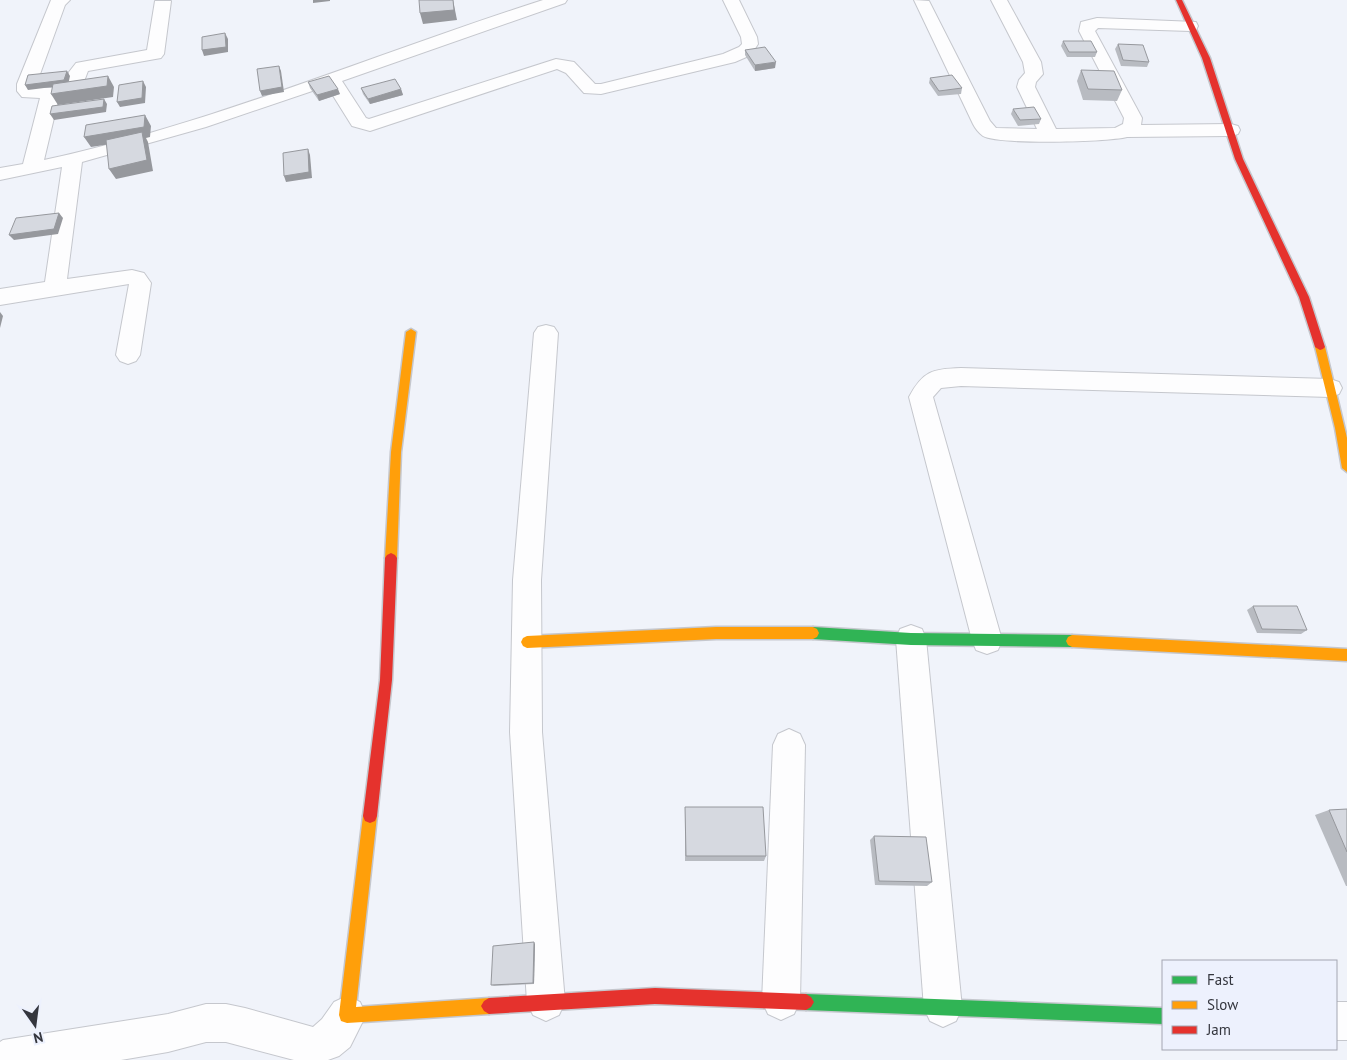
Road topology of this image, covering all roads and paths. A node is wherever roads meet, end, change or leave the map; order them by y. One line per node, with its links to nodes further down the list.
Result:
1 (62, 0): 10 (street)
2 (559, 0): 9 (street)
3 (731, 0): 9 (street)
4 (999, 0): 13 (street)
5 (1179, 0): 8 (street)
6 (921, 1): 13 (street)
7 (163, 2): 10 (street)
8 (1190, 26): 11 (street); 12 (street)
9 (332, 79): 14 (street)
10 (58, 93): 15 (street)
11 (1231, 130): 12 (street); 22 (street)
12 (1126, 131): 13 (street)
13 (1050, 136)
14 (73, 159): 15 (street); 17 (street)
15 (32, 168): 16 (street)
16 (0, 174)
17 (55, 288): 18 (street); 21 (street)
18 (0, 298)
19 (411, 332): 32 (street)
20 (546, 333): 26 (street)
21 (128, 355)
22 (1330, 388): 23 (street); 25 (street)
23 (1347, 468)
24 (911, 639): 25 (street); 26 (street); 31 (street)
25 (987, 640): 27 (street)
26 (527, 642): 30 (street)
27 (1347, 655)
28 (789, 745): 29 (street)
29 (782, 1001): 30 (street); 31 (street)
30 (546, 1002): 32 (street)
31 (943, 1008): 33 (street)
32 (347, 1015): 34 (street)
33 (1162, 1016)
34 (3, 1060)

